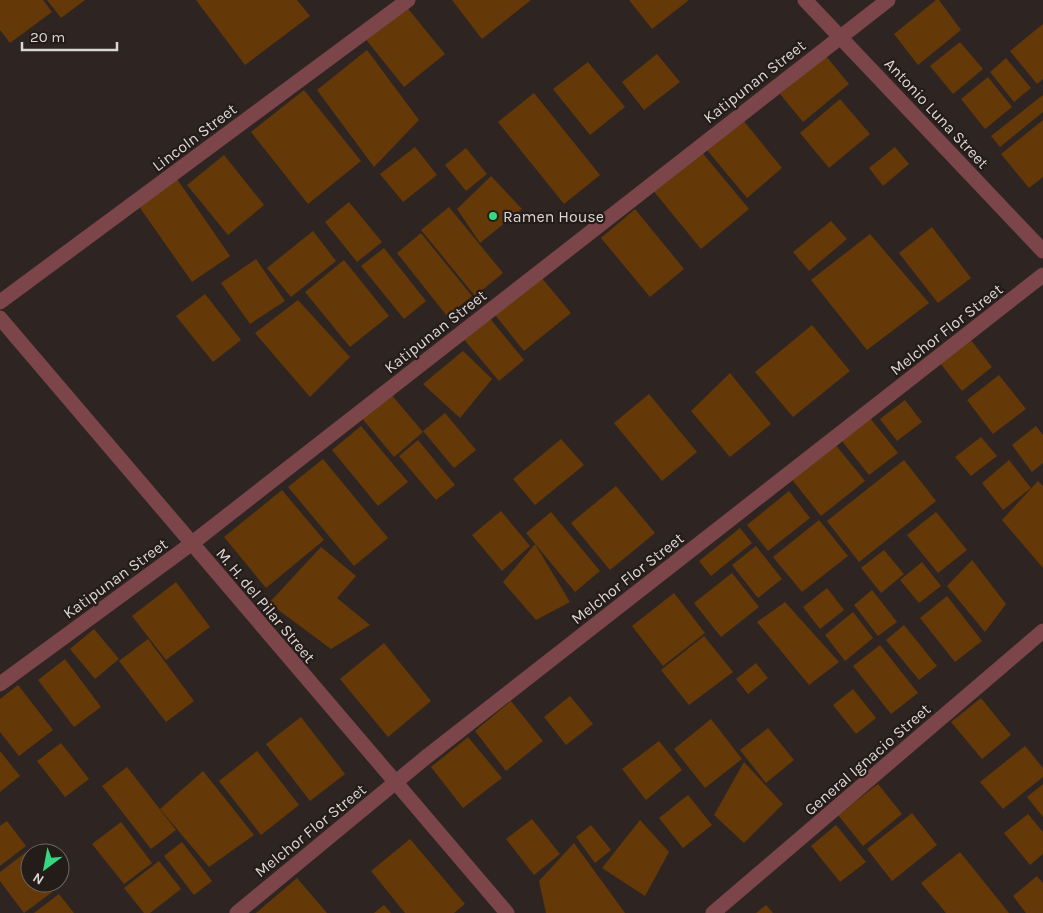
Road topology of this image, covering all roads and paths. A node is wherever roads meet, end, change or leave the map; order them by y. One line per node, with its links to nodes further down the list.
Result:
1 (408, 0): 7 (street, Lincoln Street)
2 (805, 0): 4 (street, Antonio Luna Street)
3 (888, 0): 4 (street, Katipunan Street)
4 (840, 36): 5 (street, Antonio Luna Street); 9 (street, Katipunan Street)
5 (1043, 251)
6 (1043, 275): 12 (street, Melchor Flor Street)
7 (0, 302)
8 (0, 318): 9 (street, M. H. del Pilar Street)
9 (191, 544): 11 (street, Katipunan Street); 12 (street, M. H. del Pilar Street)
10 (1043, 631): 15 (street, General Ignacio Street)
11 (0, 684)
12 (396, 783): 13 (street, Melchor Flor Street); 14 (street, M. H. del Pilar Street)
13 (236, 913)
14 (507, 913)
15 (713, 913)

